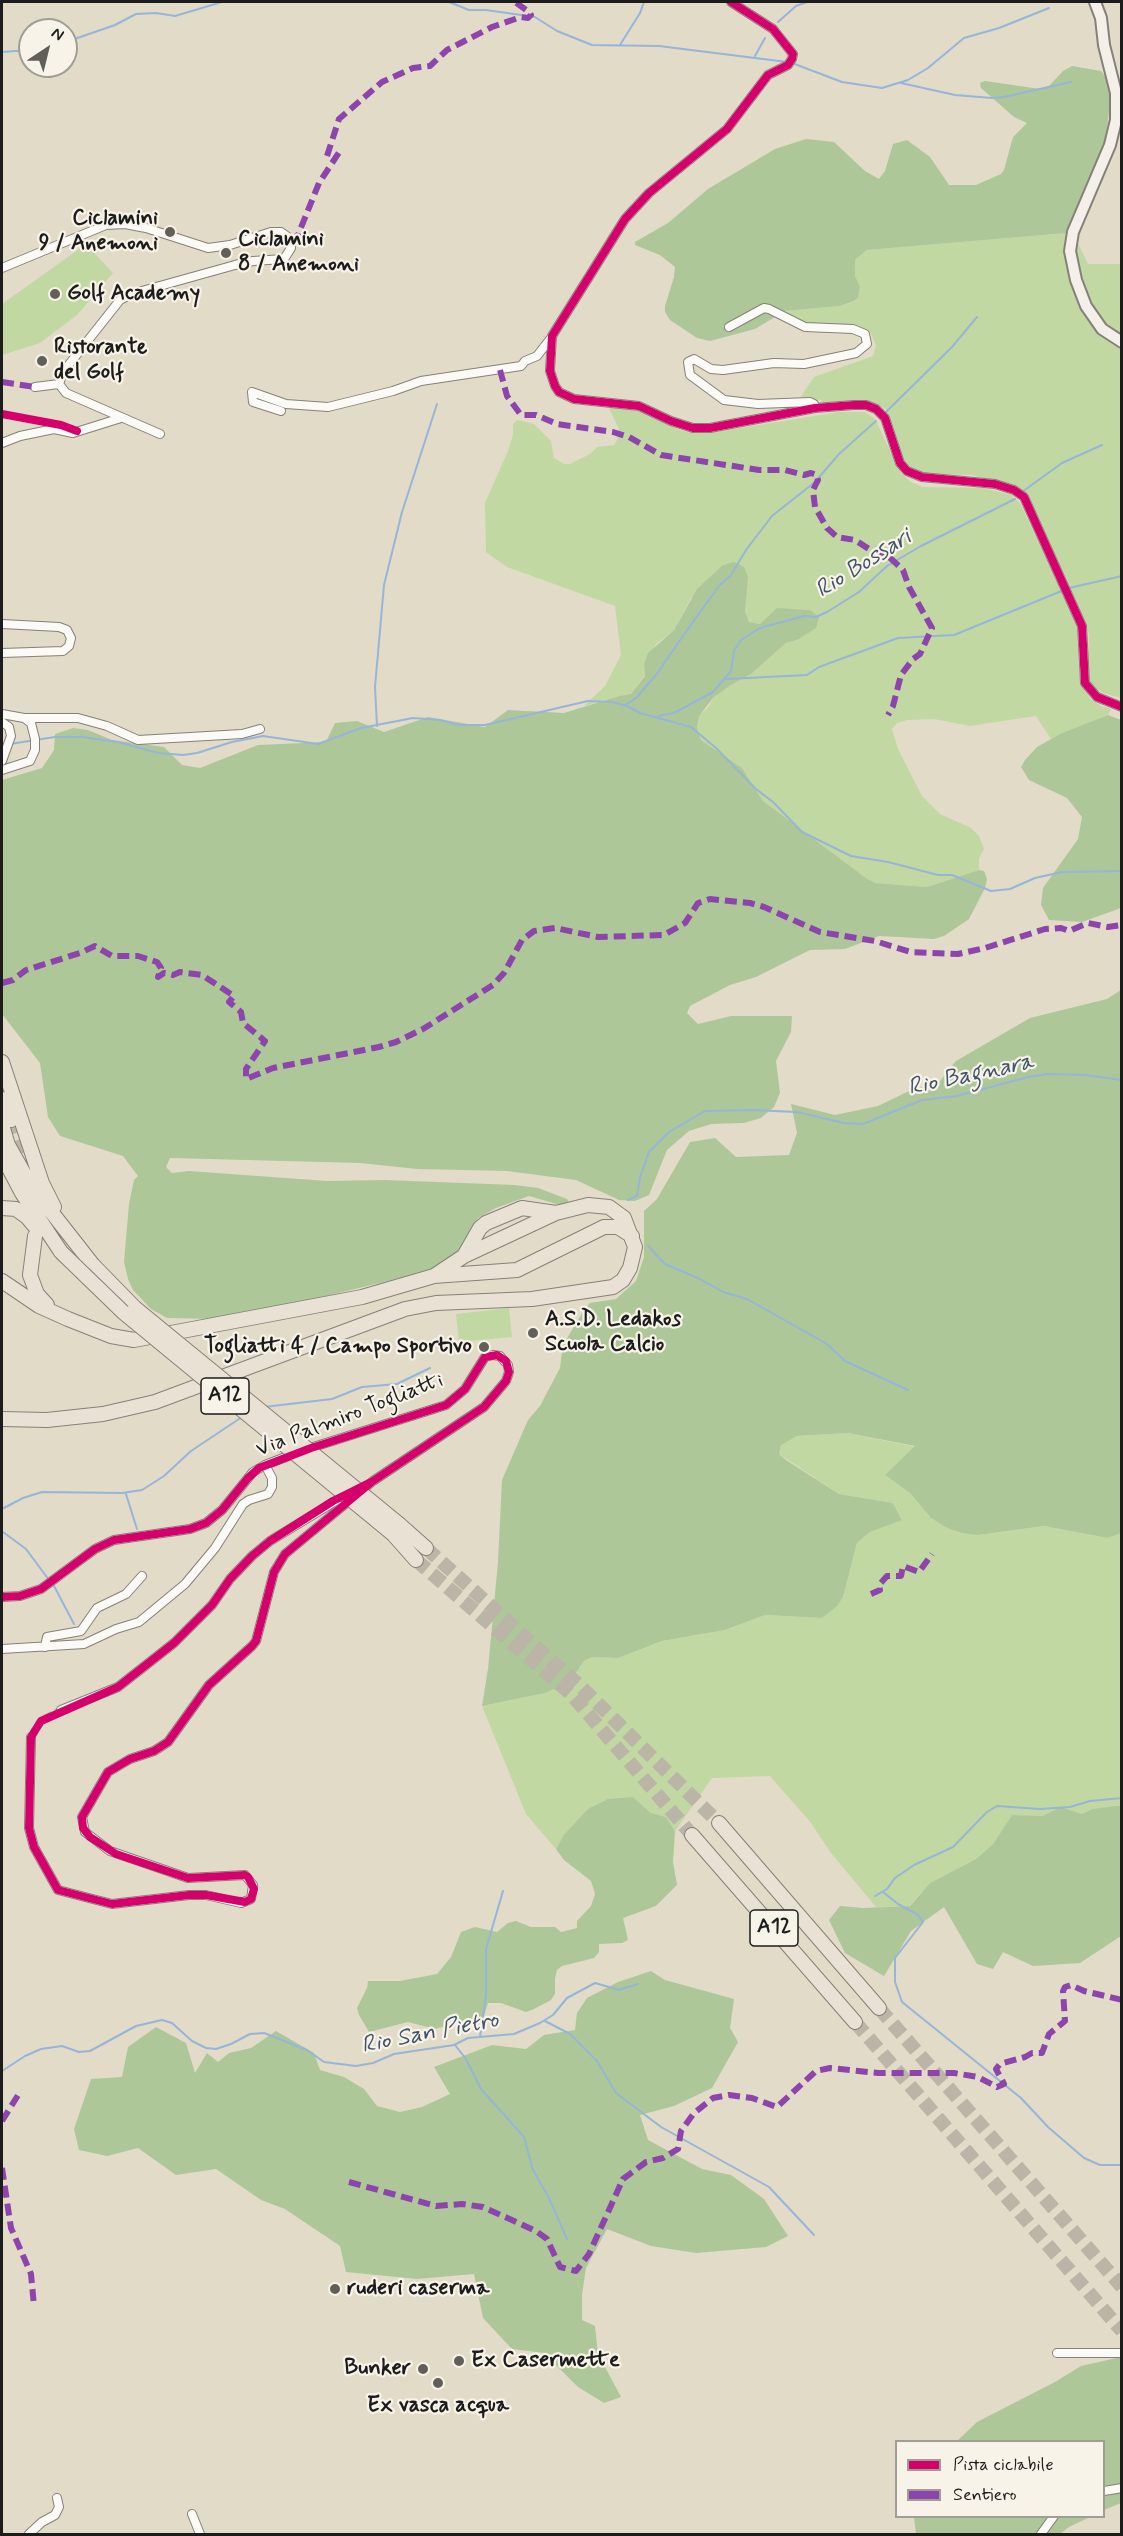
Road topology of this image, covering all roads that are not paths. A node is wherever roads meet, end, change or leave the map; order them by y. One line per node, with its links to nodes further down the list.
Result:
1 (731, 2): 5 (street)
2 (1095, 2): 6 (main road)
3 (2, 268): 7 (street)
4 (729, 327): 9 (street)
5 (552, 336): 9 (street); 10 (street)
6 (1122, 342)
7 (59, 384): 8 (street); 11 (street)
8 (35, 387)
9 (815, 408): 16 (street)
10 (282, 411)
11 (121, 418): 12 (street); 13 (street)
12 (160, 434)
13 (2, 443)
14 (2, 624): 15 (street)
15 (2, 653)
16 (1122, 706)
17 (2, 714): 18 (street)
18 (24, 718): 20 (street); 22 (street)
19 (2, 722): 21 (street)
20 (260, 729)
21 (2, 761)
22 (2, 770)
23 (2, 1062): 29 (highway)
24 (2, 1099): 25 (highway)
25 (6, 1123): 29 (highway, A12)
26 (2, 1155): 32 (highway, A12)
27 (2, 1208): 32 (highway)
28 (556, 1213): 31 (highway); 33 (highway); 33 (highway)
29 (67, 1233): 40 (highway, A12, bridge)
30 (35, 1236): 36 (highway)
31 (633, 1237): 34 (highway); 37 (highway)
32 (62, 1252): 40 (highway, A12, bridge)
33 (464, 1256): 34 (highway)
34 (434, 1276): 36 (highway)
35 (2, 1281): 36 (highway)
36 (68, 1319)
37 (2, 1419)
38 (265, 1465): 39 (street, Via Palmiro Togliatti); 44 (street, Via Palmiro Togliatti); 45 (street)
39 (373, 1481): 47 (street); 48 (street)
40 (397, 1530): 41 (highway, A12); 42 (highway, A12)
41 (426, 1548)
42 (416, 1560)
43 (142, 1576): 45 (street)
44 (2, 1597)
45 (45, 1647): 46 (street)
46 (2, 1649)
47 (62, 1710)
48 (31, 1737)
49 (719, 1823): 51 (highway, A12)
50 (693, 1835): 52 (highway, A12)
51 (879, 2008)
52 (855, 2022)
53 (1057, 2353): 54 (street)
54 (1122, 2354)
55 (1122, 2488): 56 (street)
56 (1105, 2491)
57 (57, 2498): 60 (street)
58 (192, 2514): 61 (street)
59 (1053, 2518): 62 (street)
60 (29, 2535)
61 (200, 2535)
62 (1041, 2535)

